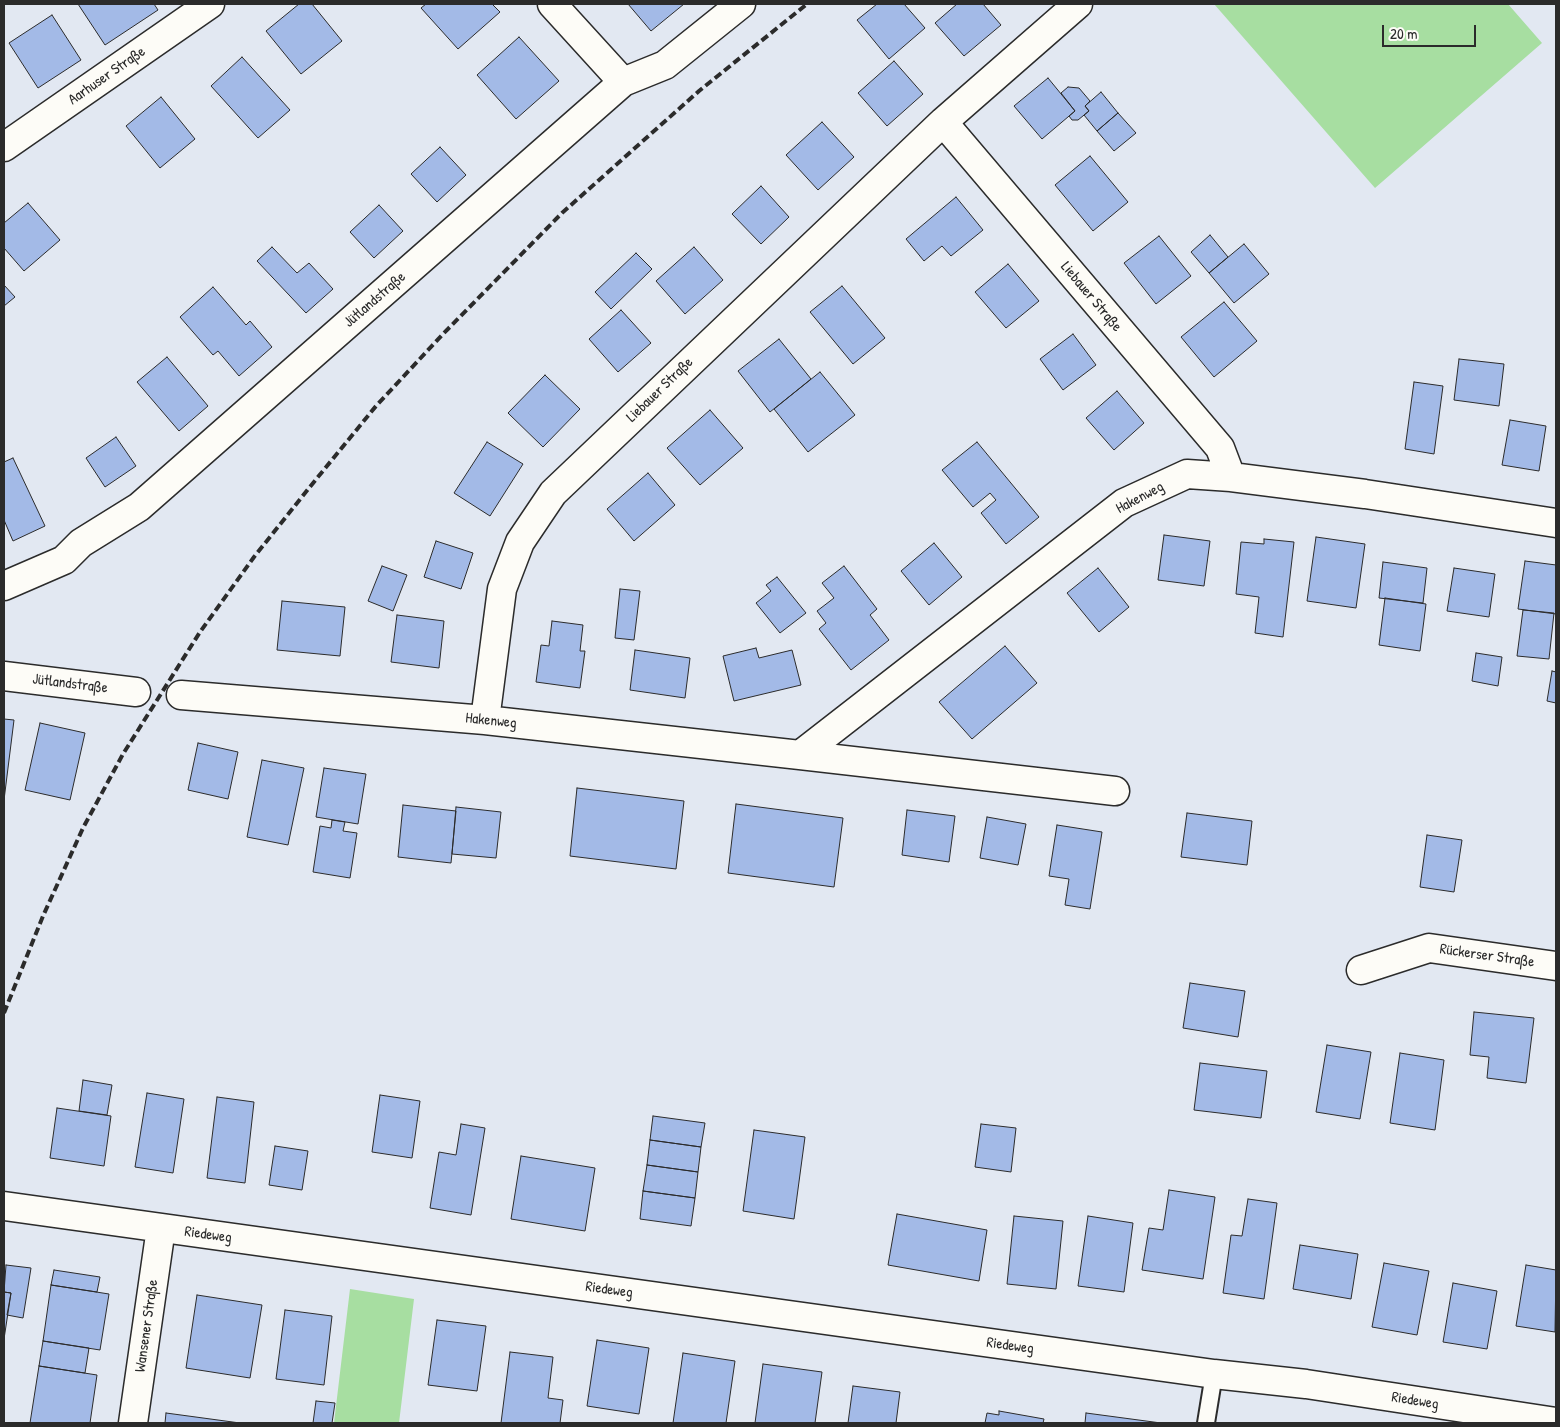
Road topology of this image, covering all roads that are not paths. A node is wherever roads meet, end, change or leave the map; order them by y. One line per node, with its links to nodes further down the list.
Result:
1 (210, 4): 7 (street, Aarhuser Straße)
2 (552, 4): 5 (street)
3 (741, 4): 5 (street, Jütlandstraße)
4 (1078, 4): 6 (street, Liebauer Straße)
5 (623, 82): 10 (street, Jütlandstraße)
6 (943, 122): 8 (street, Liebauer Straße); 14 (street, Liebauer Straße)
7 (4, 147)
8 (1231, 477): 9 (street, Hakenweg); 15 (street, Hakenweg)
9 (1556, 523)
10 (4, 586)
11 (4, 676): 12 (street, Jütlandstraße)
12 (136, 692)
13 (181, 695): 14 (street, Hakenweg)
14 (485, 720): 15 (street, Hakenweg)
15 (800, 755): 16 (street, Hakenweg)
16 (1115, 791)
17 (1556, 966): 18 (street, Rückerser Straße)
18 (1361, 970)
19 (4, 1206): 20 (street, Riedeweg)
20 (161, 1228): 21 (street, Riedeweg); 23 (street, Wansener Straße)
21 (1214, 1374): 22 (street, Riedeweg); 24 (lane)
22 (1556, 1422)
23 (133, 1423)
24 (1206, 1423)

